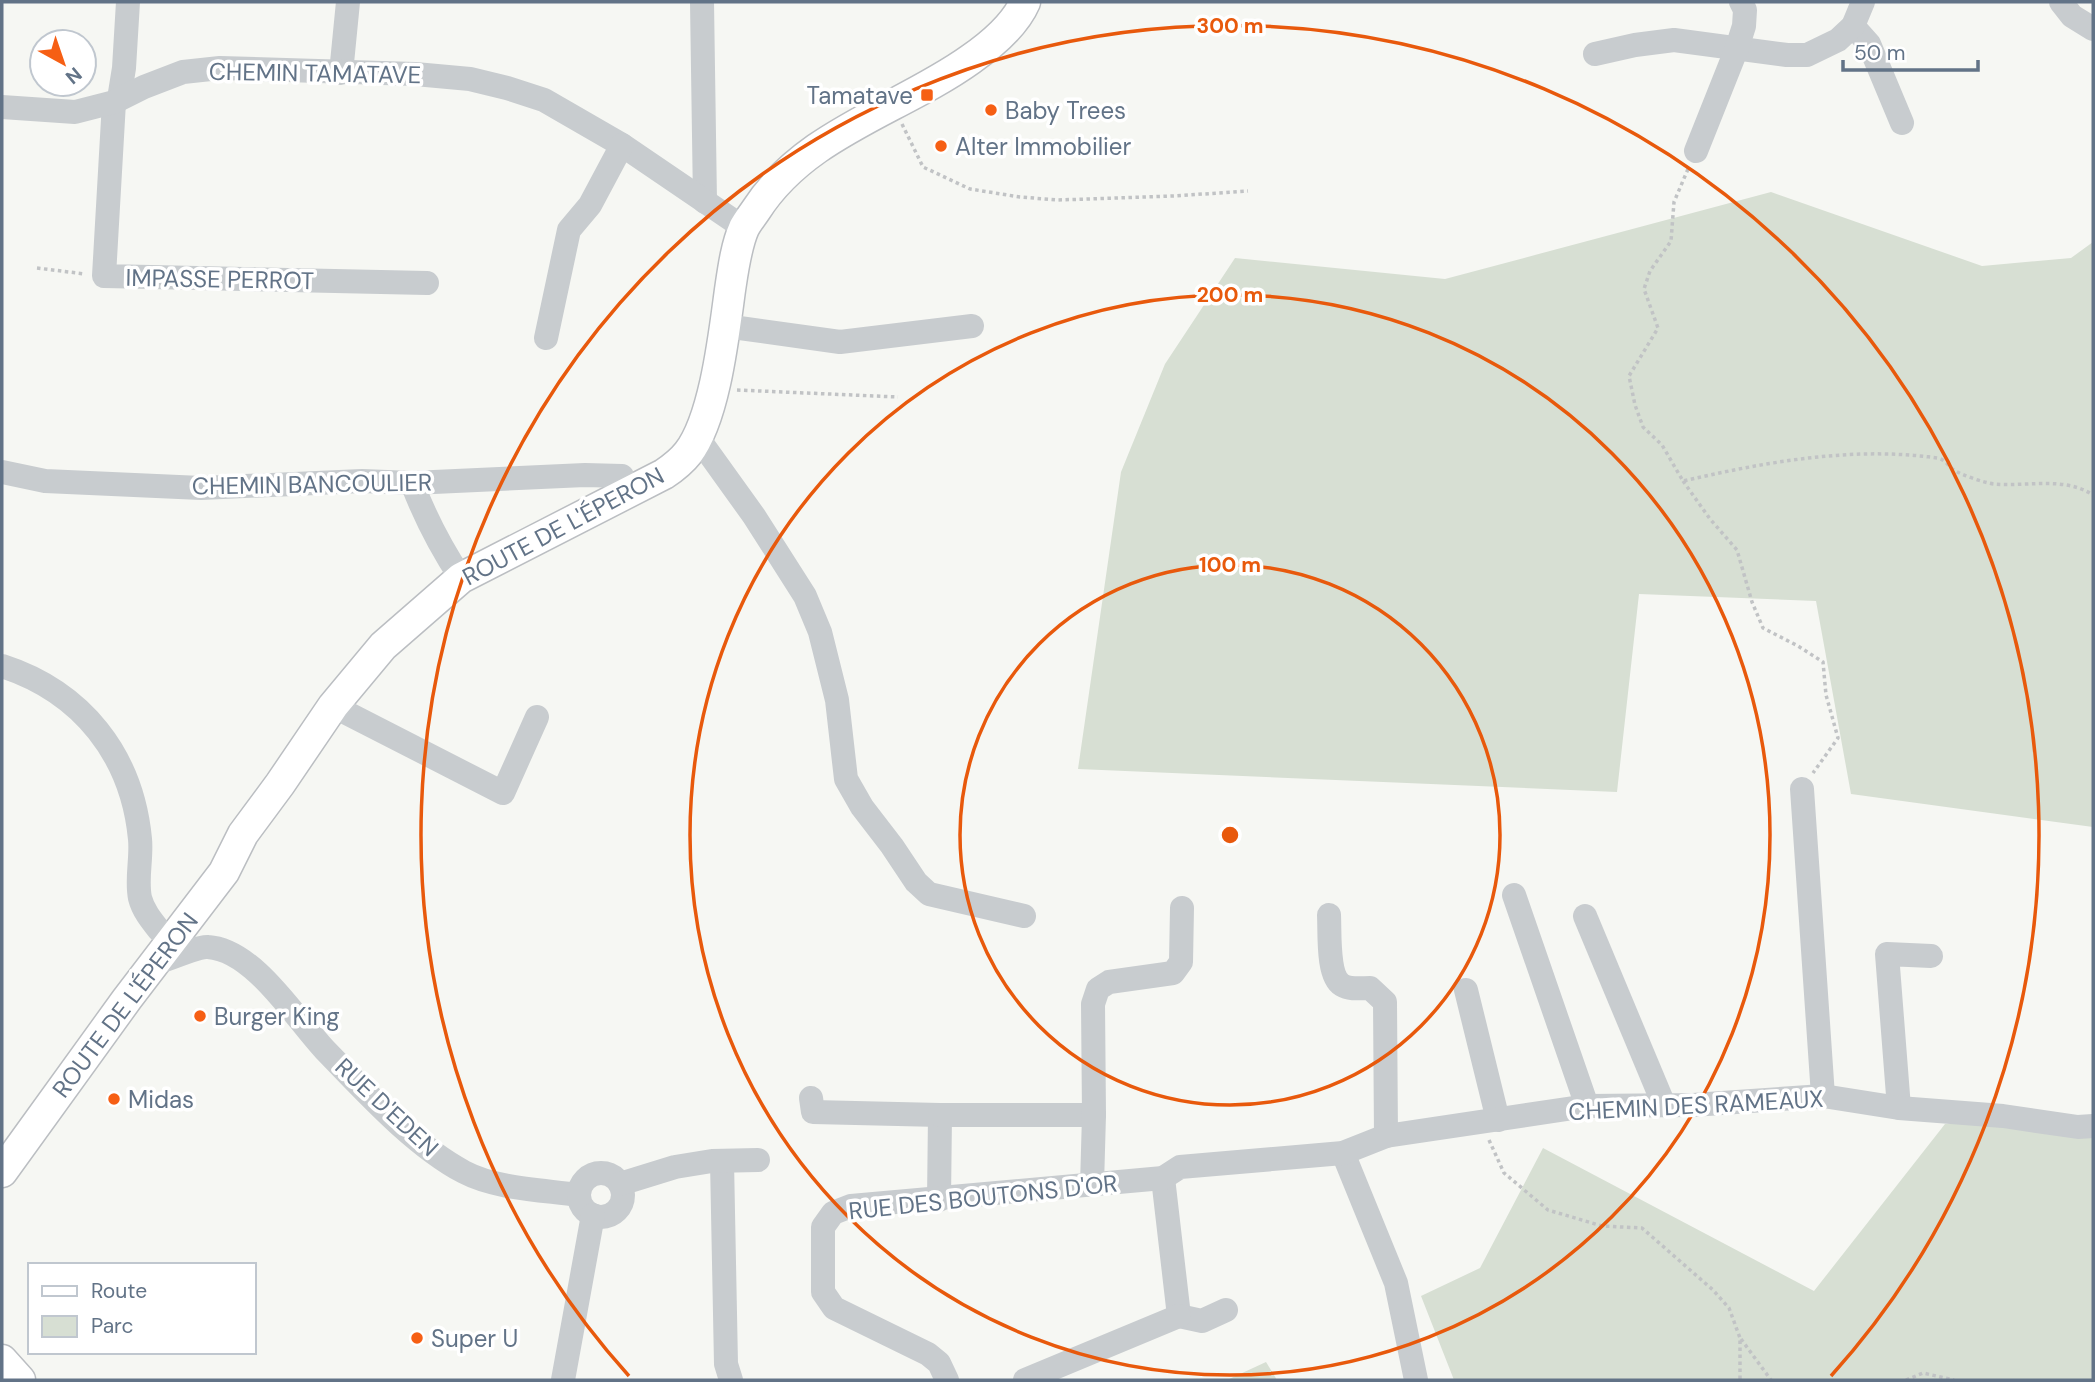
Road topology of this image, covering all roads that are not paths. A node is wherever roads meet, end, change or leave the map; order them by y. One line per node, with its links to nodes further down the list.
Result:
1 (128, 2): 13 (street, IMPASSE PERROT)
2 (348, 2): 12 (street)
3 (702, 2): 18 (street)
4 (1025, 2): 19 (main road, ROUTE DE L'ÉPERON)
5 (1741, 2): 10 (street)
6 (1863, 2): 8 (street)
7 (2061, 2): 9 (street)
8 (1853, 26): 10 (street); 15 (street)
9 (2093, 29)
10 (1737, 48): 11 (street); 17 (street)
11 (1595, 54)
12 (341, 73): 13 (street, CHEMIN TAMATAVE); 16 (street, CHEMIN TAMATAVE)
13 (117, 100): 14 (street, CHEMIN TAMATAVE); 20 (street, IMPASSE PERROT)
14 (2, 107)
15 (1902, 123)
16 (622, 145): 18 (street, CHEMIN TAMATAVE); 23 (street)
17 (1696, 151)
18 (705, 202): 19 (street, CHEMIN TAMATAVE)
19 (744, 228): 21 (main road, ROUTE DE L'ÉPERON)
20 (426, 283)
21 (725, 326): 22 (street); 24 (main road, ROUTE DE L'ÉPERON)
22 (972, 326)
23 (546, 338)
24 (698, 438): 28 (main road, ROUTE DE L'ÉPERON); 37 (street)
25 (2, 472): 27 (street, CHEMIN BANCOULIER)
26 (622, 476): 27 (street, CHEMIN BANCOULIER)
27 (412, 483): 28 (street)
28 (461, 578): 30 (main road, ROUTE DE L'ÉPERON)
29 (2, 666): 39 (street)
30 (333, 706): 31 (street); 33 (main road, ROUTE DE L'ÉPERON)
31 (537, 717)
32 (1802, 789): 44 (street)
33 (243, 834): 39 (main road, ROUTE DE L'ÉPERON); 41 (main road, ROUTE DE L'ÉPERON)
34 (1514, 895): 47 (street)
35 (1182, 908): 50 (street)
36 (1329, 915): 53 (street)
37 (1024, 916)
38 (1585, 916): 46 (street)
39 (159, 930): 43 (main road); 54 (main road, ROUTE DE L'ÉPERON)
40 (1931, 956): 48 (street)
41 (152, 965): 43 (main road, ROUTE DE L'ÉPERON); 62 (street, RUE D'EDEN)
42 (1466, 990): 51 (street)
43 (127, 999): 58 (main road, ROUTE DE L'ÉPERON)
44 (1823, 1096): 46 (street, CHEMIN DES RAMEAUX); 48 (street, CHEMIN DES RAMEAUX)
45 (811, 1098): 49 (street)
46 (1664, 1105): 47 (street, CHEMIN DES RAMEAUX)
47 (1587, 1106): 51 (street, CHEMIN DES RAMEAUX)
48 (1899, 1108): 52 (street, CHEMIN DES RAMEAUX)
49 (940, 1115): 50 (street); 63 (street)
50 (1094, 1115): 61 (street)
51 (1489, 1121): 53 (street, CHEMIN DES RAMEAUX)
52 (2093, 1126)
53 (1386, 1136): 55 (street, CHEMIN DES RAMEAUX)
54 (2, 1150)
55 (1343, 1153): 59 (street, RUE DES BOUTONS D'OR); 73 (street)
56 (758, 1160): 57 (street)
57 (722, 1161): 60 (street); 70 (street)
58 (2, 1172)
59 (1163, 1178): 61 (street, RUE DES BOUTONS D'OR); 66 (street)
60 (620, 1184): 62 (street); 64 (street)
61 (1092, 1185): 63 (street, RUE DES BOUTONS D'OR)
62 (578, 1195): 64 (street)
63 (940, 1200): 71 (street, RUE DES BOUTONS D'OR)
64 (593, 1215): 69 (street)
65 (1226, 1310): 66 (street)
66 (1179, 1315): 72 (street)
67 (2, 1360): 68 (main road)
68 (20, 1380)
69 (563, 1380)
70 (731, 1380)
71 (947, 1380)
72 (1025, 1380)
73 (1416, 1380)

